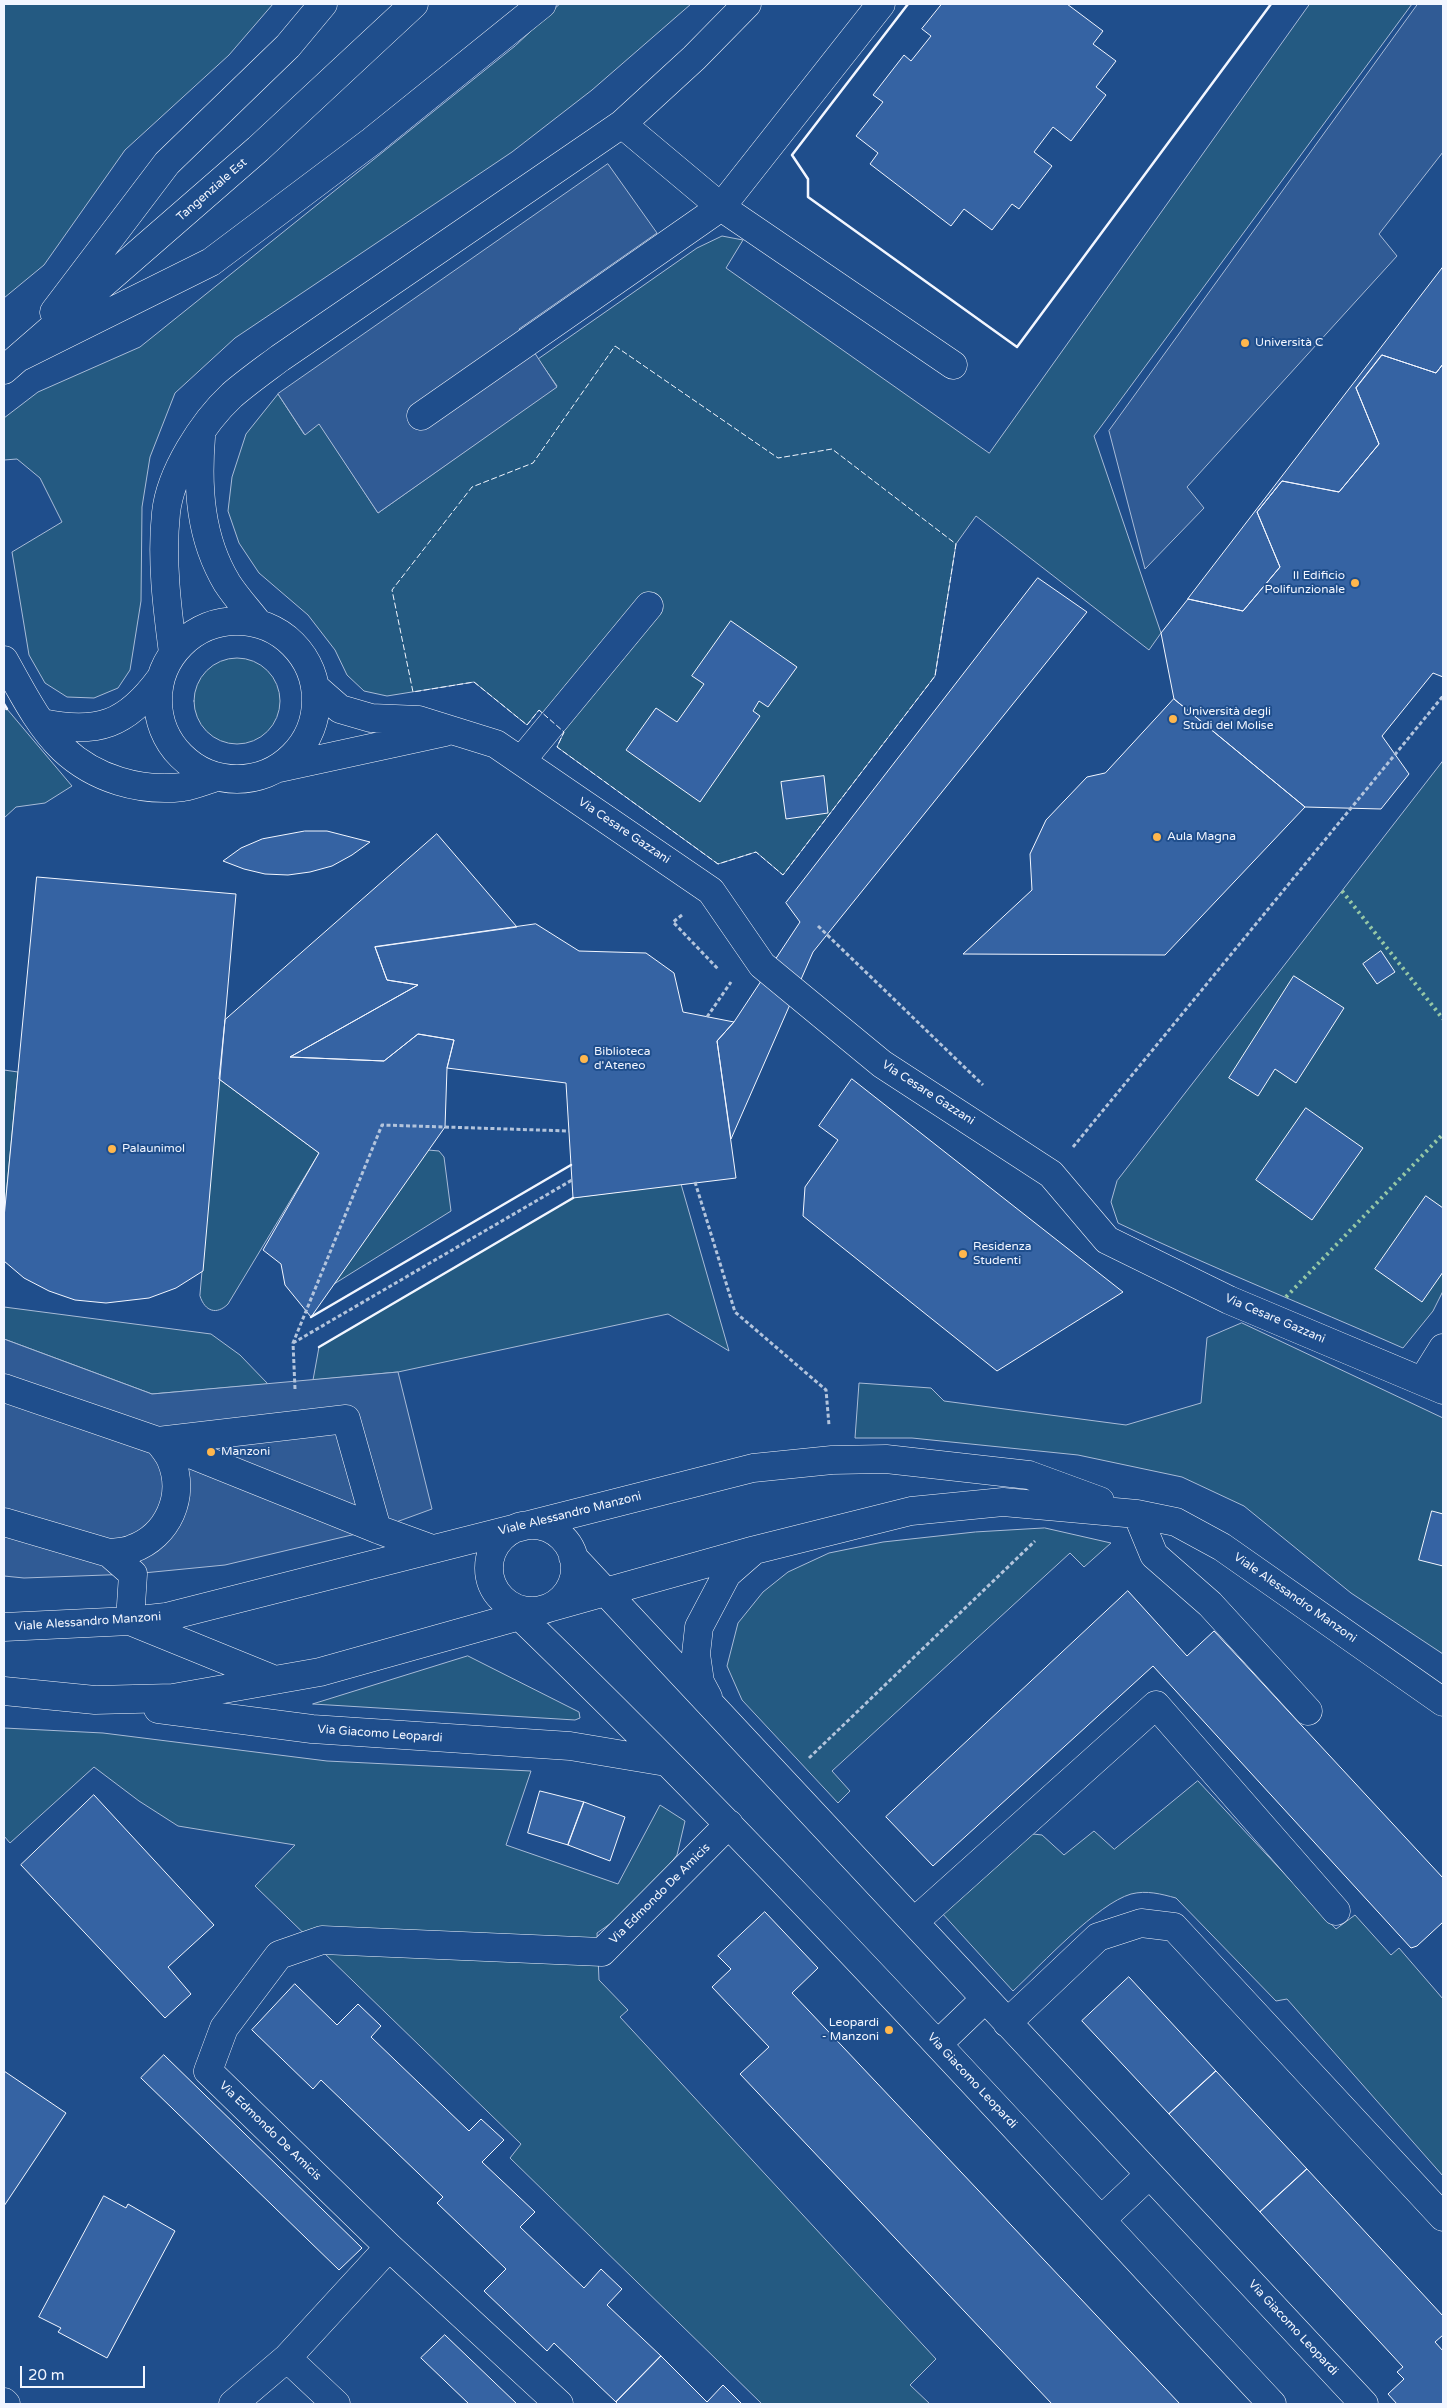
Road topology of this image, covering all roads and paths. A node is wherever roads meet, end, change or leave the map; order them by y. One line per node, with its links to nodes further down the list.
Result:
1 (323, 4): 8 (street)
2 (414, 4): 8 (street, Tangenziale Est)
3 (542, 4): 8 (street)
4 (747, 4): 6 (street)
5 (880, 4): 7 (street)
6 (622, 124): 7 (street); 11 (street)
7 (721, 207): 9 (street); 10 (street)
8 (12, 364)
9 (954, 365)
10 (421, 416)
11 (202, 430): 13 (street); 14 (street)
12 (649, 606): 21 (street)
13 (258, 623): 14 (street); 17 (street)
14 (172, 653): 16 (street)
15 (4, 660): 19 (street)
16 (160, 679): 19 (street); 23 (street)
17 (316, 688): 20 (street, Via Cesare Gazzani); 22 (street)
18 (1443, 696): 29 (path)
19 (42, 723): 23 (street)
20 (456, 730): 21 (street, Via Cesare Gazzani); 22 (street)
21 (521, 761): 24 (street, Via Cesare Gazzani)
22 (278, 768): 23 (street)
23 (217, 777)
24 (711, 891): 26 (path); 29 (street, Via Cesare Gazzani)
25 (818, 926): 27 (path)
26 (707, 1016)
27 (986, 1087)
28 (569, 1131): 32 (path)
29 (1051, 1174): 34 (street, Via Cesare Gazzani)
30 (572, 1180): 32 (path)
31 (695, 1182): 38 (path)
32 (292, 1343): 36 (path)
33 (1443, 1348): 34 (street)
34 (1436, 1381)
35 (4, 1388): 37 (street)
36 (297, 1425): 37 (street); 43 (street)
37 (158, 1441): 43 (street); 46 (street)
38 (832, 1460): 40 (street, Viale Alessandro Manzoni); 42 (street, Viale Alessandro Manzoni)
39 (1069, 1508): 40 (street, Viale Alessandro Manzoni); 45 (street, Viale Alessandro Manzoni); 59 (path)
40 (1137, 1514): 55 (street, Viale Alessandro Manzoni); 56 (street)
41 (4, 1522): 46 (street)
42 (521, 1527): 44 (street, Viale Alessandro Manzoni); 47 (street, Via Giacomo Leopardi); 49 (street, Via Giacomo Leopardi)
43 (377, 1529): 44 (street)
44 (432, 1549): 50 (street, Viale Alessandro Manzoni)
45 (755, 1550): 48 (street, Viale Alessandro Manzoni); 57 (street, Viale Alessandro Manzoni)
46 (109, 1552): 50 (street)
47 (573, 1557): 48 (street, Via Giacomo Leopardi); 49 (street)
48 (604, 1592): 49 (street, Viale Alessandro Manzoni); 57 (street, Via Giacomo Leopardi)
49 (522, 1608): 52 (street, Viale Alessandro Manzoni); 58 (street, Via Giacomo Leopardi)
50 (130, 1622): 51 (street, Viale Alessandro Manzoni); 52 (street)
51 (4, 1627)
52 (275, 1680): 54 (street, Viale Alessandro Manzoni)
53 (4, 1691): 54 (street, Viale Alessandro Manzoni)
54 (95, 1700): 58 (street, Via Giacomo Leopardi)
55 (1443, 1702)
56 (1308, 1711)
57 (718, 1713): 59 (street, Via Giacomo Leopardi)
58 (666, 1762): 60 (street, Via Giacomo Leopardi)
59 (783, 1783): 62 (street, Via Giacomo Leopardi)
60 (729, 1824): 65 (street, Via Giacomo Leopardi); 69 (street, Via Edmondo De Amicis)
61 (1336, 1910): 62 (street)
62 (914, 1922): 63 (street, Via Giacomo Leopardi)
63 (984, 1999): 64 (street, Via Giacomo Leopardi); 65 (street)
64 (1007, 2022): 66 (street, Via Giacomo Leopardi); 67 (street)
65 (938, 2044): 68 (street, Via Giacomo Leopardi)
66 (1149, 2174): 68 (street); 75 (street, Via Giacomo Leopardi)
67 (1443, 2217)
68 (1101, 2220): 74 (street, Via Giacomo Leopardi)
69 (389, 2247): 70 (street); 73 (street, Via Edmondo De Amicis)
70 (287, 2358): 71 (street); 72 (street)
71 (233, 2404)
72 (336, 2404)
73 (559, 2404)
74 (1272, 2404)
75 (1364, 2404)

